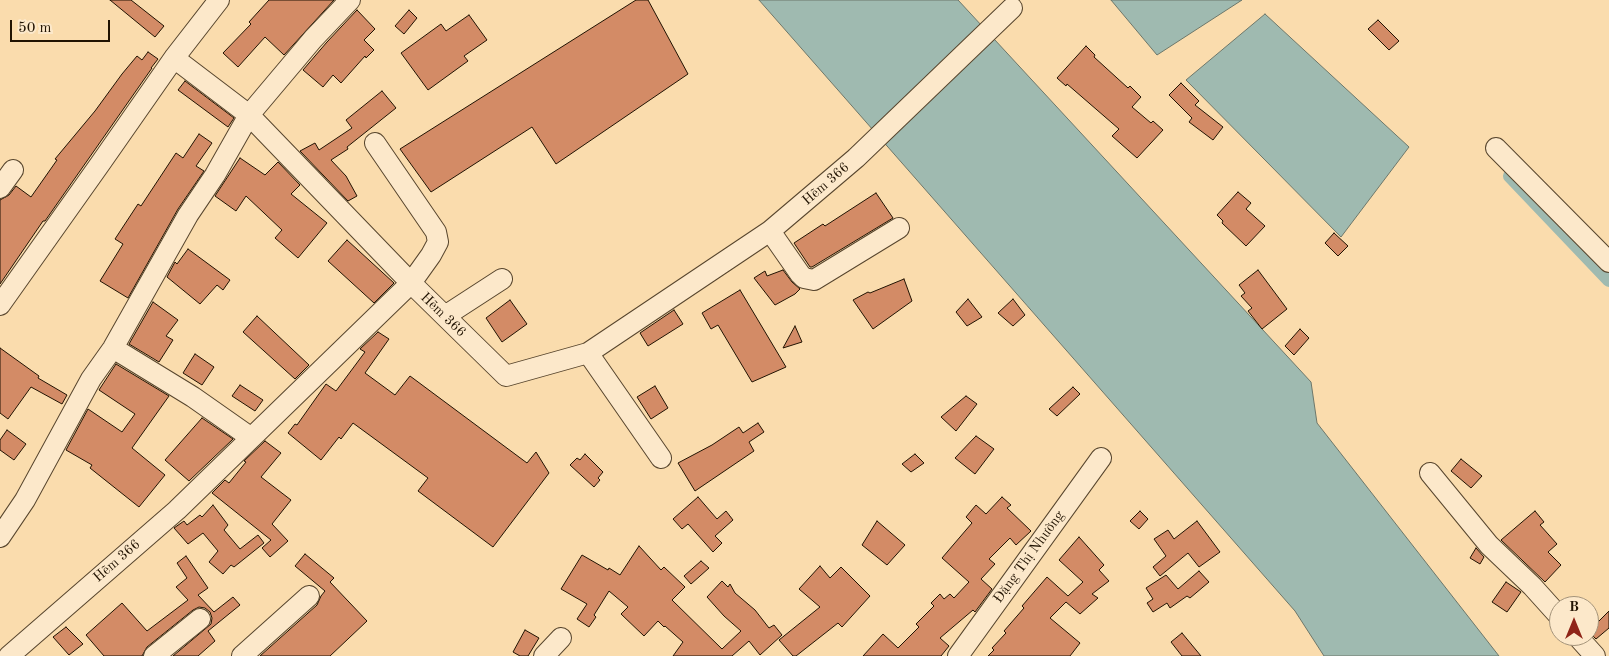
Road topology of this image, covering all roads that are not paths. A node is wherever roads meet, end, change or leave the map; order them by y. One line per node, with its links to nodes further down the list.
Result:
1 (219, 0): 4 (street)
2 (350, 0): 5 (street)
3 (1012, 8): 11 (street, Hẽm 366)
4 (174, 58): 5 (street); 15 (street)
5 (249, 115): 14 (street); 17 (street)
6 (375, 143): 14 (street)
7 (1496, 148): 12 (street)
8 (13, 170): 9 (street)
9 (0, 188)
10 (899, 228): 11 (street)
11 (770, 231): 18 (street, Hẽm 366)
12 (1609, 262)
13 (502, 279): 16 (street)
14 (411, 283): 16 (street, Hẽm 366); 19 (street, Hẽm 366)
15 (0, 305)
16 (444, 316): 18 (street, Hẽm 366)
17 (113, 348): 19 (street); 23 (street)
18 (588, 353): 20 (street)
19 (250, 437): 29 (street, Hẽm 366)
20 (661, 458)
21 (1101, 458): 33 (street, Đặng Thị Nhường)
22 (1430, 473): 25 (street)
23 (0, 537)
24 (309, 596): 31 (street)
25 (1549, 605)
26 (200, 619): 30 (street)
27 (562, 638): 32 (street)
28 (1586, 646): 34 (street)
29 (8, 656)
30 (154, 656)
31 (242, 656)
32 (544, 656)
33 (958, 656)
34 (1595, 656)

